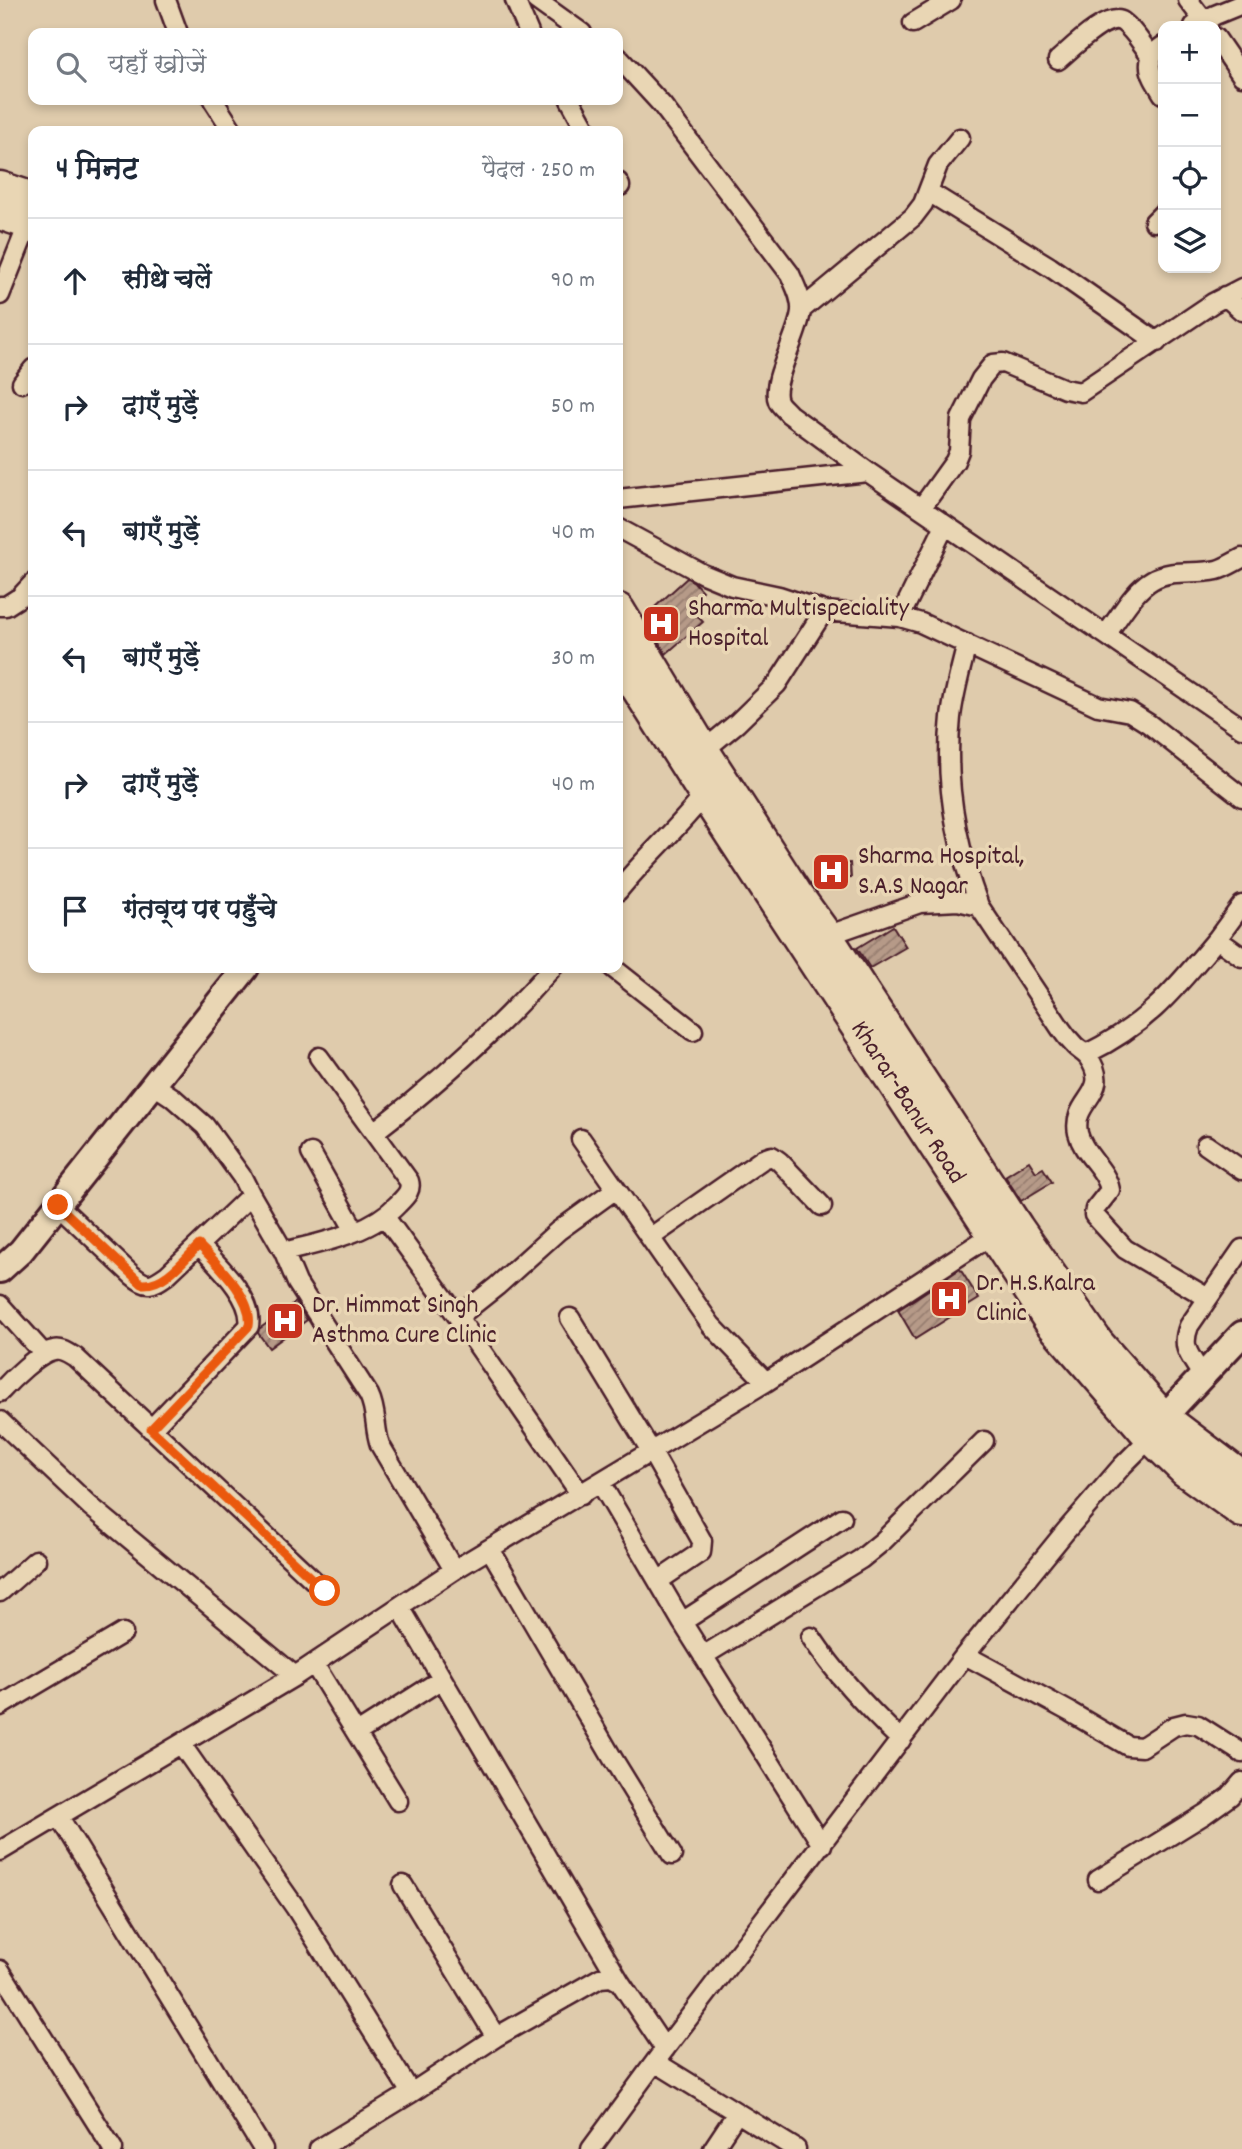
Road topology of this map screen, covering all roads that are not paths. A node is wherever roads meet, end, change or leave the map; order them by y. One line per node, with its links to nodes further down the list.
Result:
1 (166, 0): 10 (street)
2 (515, 0): 11 (street)
3 (536, 0): 12 (street)
4 (951, 0): 9 (street)
5 (1188, 0): 7 (street)
6 (1242, 4): 8 (street)
7 (1199, 21)
8 (1207, 21)
9 (913, 23)
10 (176, 28)
11 (527, 28)
12 (575, 28)
13 (1221, 45): 17 (street)
14 (1158, 52): 15 (street); 18 (street)
15 (1058, 60)
16 (623, 62): 32 (street)
17 (1242, 76)
18 (1158, 85)
19 (216, 105): 21 (street)
20 (573, 105): 22 (street)
21 (230, 126)
22 (584, 126)
23 (960, 138): 25 (street)
24 (0, 188): 26 (highway)
25 (929, 192): 32 (street); 34 (street)
26 (28, 211)
27 (0, 213): 28 (highway)
28 (28, 214)
29 (28, 224): 31 (street)
30 (1234, 292): 33 (street); 34 (street)
31 (0, 295)
32 (801, 310): 35 (street)
33 (1242, 311)
34 (1157, 342): 37 (street)
35 (868, 472): 36 (street); 37 (street)
36 (623, 498)
37 (922, 508): 38 (street)
38 (945, 525): 44 (street); 46 (street)
39 (623, 531): 43 (street)
40 (1242, 558): 46 (street)
41 (28, 588): 42 (street)
42 (0, 606)
43 (824, 611): 44 (street); 50 (street)
44 (900, 617): 47 (street)
45 (623, 618): 50 (highway)
46 (1106, 634): 49 (street)
47 (967, 644): 52 (street); 55 (street)
48 (623, 665): 51 (highway, Kharar-Banur Road)
49 (1242, 728)
50 (703, 751): 56 (highway)
51 (705, 794): 53 (street); 77 (highway, Kharar-Banur Road)
52 (1242, 797)
53 (623, 885)
54 (1242, 905): 57 (street)
55 (979, 906): 56 (street); 63 (street)
56 (826, 936): 93 (highway)
57 (1217, 939): 58 (street); 63 (street)
58 (1242, 957)
59 (242, 973): 65 (street)
60 (547, 973): 66 (street)
61 (619, 973): 62 (street)
62 (693, 1031)
63 (1086, 1054): 83 (street)
64 (319, 1057): 66 (street)
65 (154, 1085): 72 (street); 73 (street)
66 (374, 1132): 75 (street)
67 (581, 1139): 71 (street)
68 (1206, 1145): 70 (street)
69 (312, 1153): 76 (street)
70 (1242, 1170)
71 (615, 1189): 78 (street); 85 (street)
72 (251, 1195): 79 (street); 81 (street)
73 (58, 1205): 79 (street); 82 (street)
74 (822, 1206): 78 (street)
75 (385, 1217): 76 (street); 85 (street)
76 (355, 1231): 81 (street)
77 (993, 1234): 90 (street); 93 (highway, Kharar-Banur Road)
78 (651, 1237): 90 (street)
79 (199, 1245): 94 (street)
80 (1242, 1249): 83 (street)
81 (284, 1252): 104 (street)
82 (0, 1270)
83 (1208, 1297): 89 (street)
84 (0, 1305): 88 (street)
85 (458, 1317): 99 (street)
86 (570, 1318): 96 (street)
87 (1242, 1334): 89 (street)
88 (43, 1353): 91 (street); 94 (street)
89 (1202, 1375): 93 (street)
90 (766, 1382): 96 (street)
91 (0, 1392)
92 (0, 1421): 115 (street)
93 (1157, 1427): 97 (highway); 100 (highway, Kharar-Banur Road); 112 (street)
94 (151, 1429): 106 (street)
95 (984, 1441): 113 (street)
96 (651, 1451): 98 (street); 105 (street)
97 (1242, 1478)
98 (600, 1482): 99 (street); 105 (street)
99 (581, 1495): 102 (street)
100 (1242, 1511)
101 (842, 1518): 109 (street)
102 (490, 1549): 104 (street); 128 (street)
103 (36, 1560): 107 (street)
104 (454, 1570): 108 (street)
105 (658, 1581): 109 (street)
106 (325, 1591)
107 (0, 1592)
108 (400, 1607): 114 (street); 116 (street)
109 (682, 1622): 113 (street)
110 (123, 1633): 117 (street)
111 (811, 1637): 119 (street)
112 (965, 1655): 119 (street); 121 (street)
113 (703, 1656): 126 (street)
114 (314, 1664): 115 (street); 118 (street)
115 (296, 1676): 120 (street)
116 (442, 1679): 118 (street); 132 (street)
117 (0, 1706)
118 (357, 1734): 124 (street)
119 (901, 1740): 126 (street)
120 (181, 1744): 125 (street); 135 (street)
121 (1242, 1753)
122 (1242, 1782): 123 (street)
123 (1236, 1800): 129 (street)
124 (398, 1801)
125 (60, 1817): 127 (street); 138 (street)
126 (822, 1845): 134 (street)
127 (0, 1851)
128 (673, 1855)
129 (1098, 1880)
130 (402, 1885): 133 (street)
131 (0, 1970): 137 (street)
132 (620, 1982): 133 (street); 134 (street)
133 (496, 2037): 135 (street)
134 (660, 2056): 136 (street); 140 (street)
135 (411, 2093): 139 (street)
136 (737, 2113): 141 (street); 142 (street)
137 (113, 2149)
138 (263, 2149)
139 (319, 2149)
140 (591, 2149)
141 (713, 2149)
142 (796, 2149)

